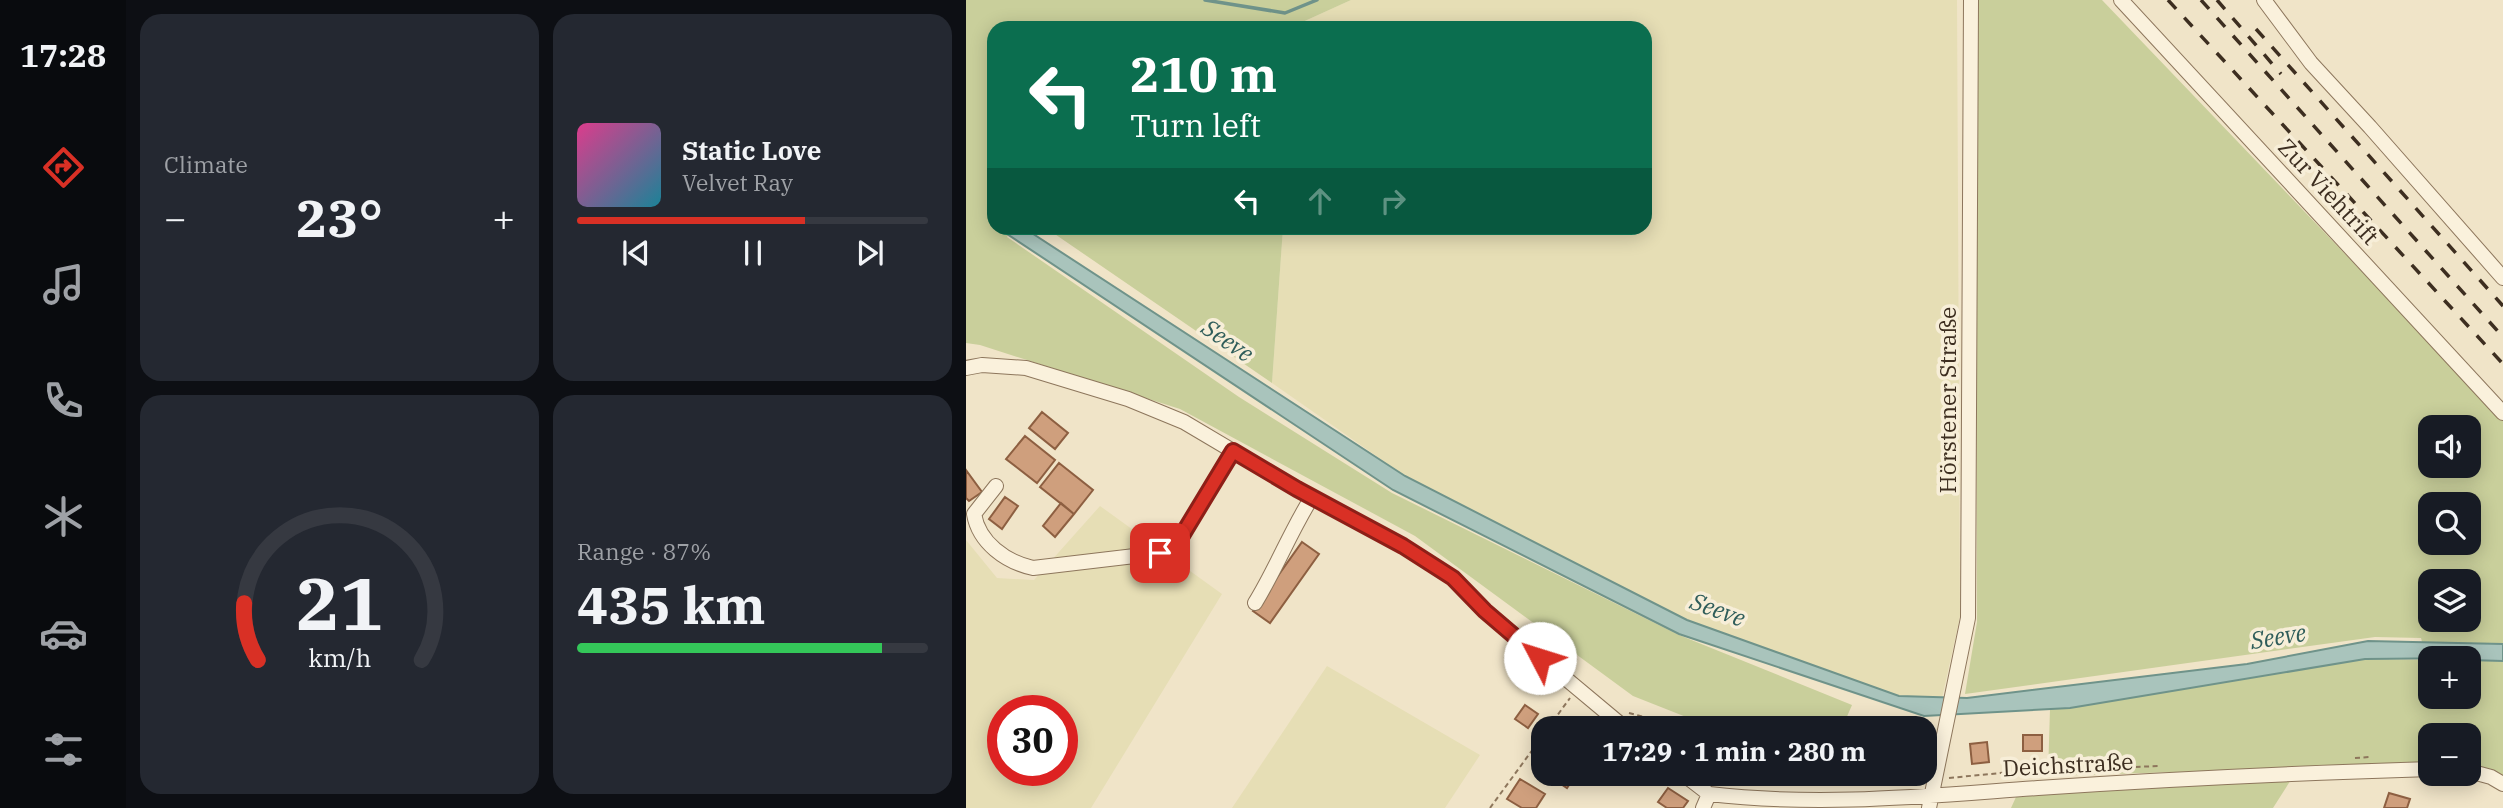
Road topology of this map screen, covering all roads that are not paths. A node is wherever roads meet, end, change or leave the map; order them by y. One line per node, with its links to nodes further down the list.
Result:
1 (1971, 0): 17 (street, Hörstener Straße)
2 (2120, 0): 6 (street, Zur Viehtrift)
3 (2264, 0): 4 (street)
4 (2503, 278)
5 (966, 368): 7 (street)
6 (2503, 413)
7 (1233, 451): 8 (street); 9 (street)
8 (996, 486)
9 (1312, 497): 10 (street); 11 (street)
10 (1255, 603)
11 (1610, 716)
12 (2418, 770): 17 (street, Deichstraße)
13 (2481, 774): 14 (street)
14 (2503, 785)
15 (1693, 786): 16 (street)
16 (1706, 801): 17 (street, Deichstraße)
17 (1930, 802)

